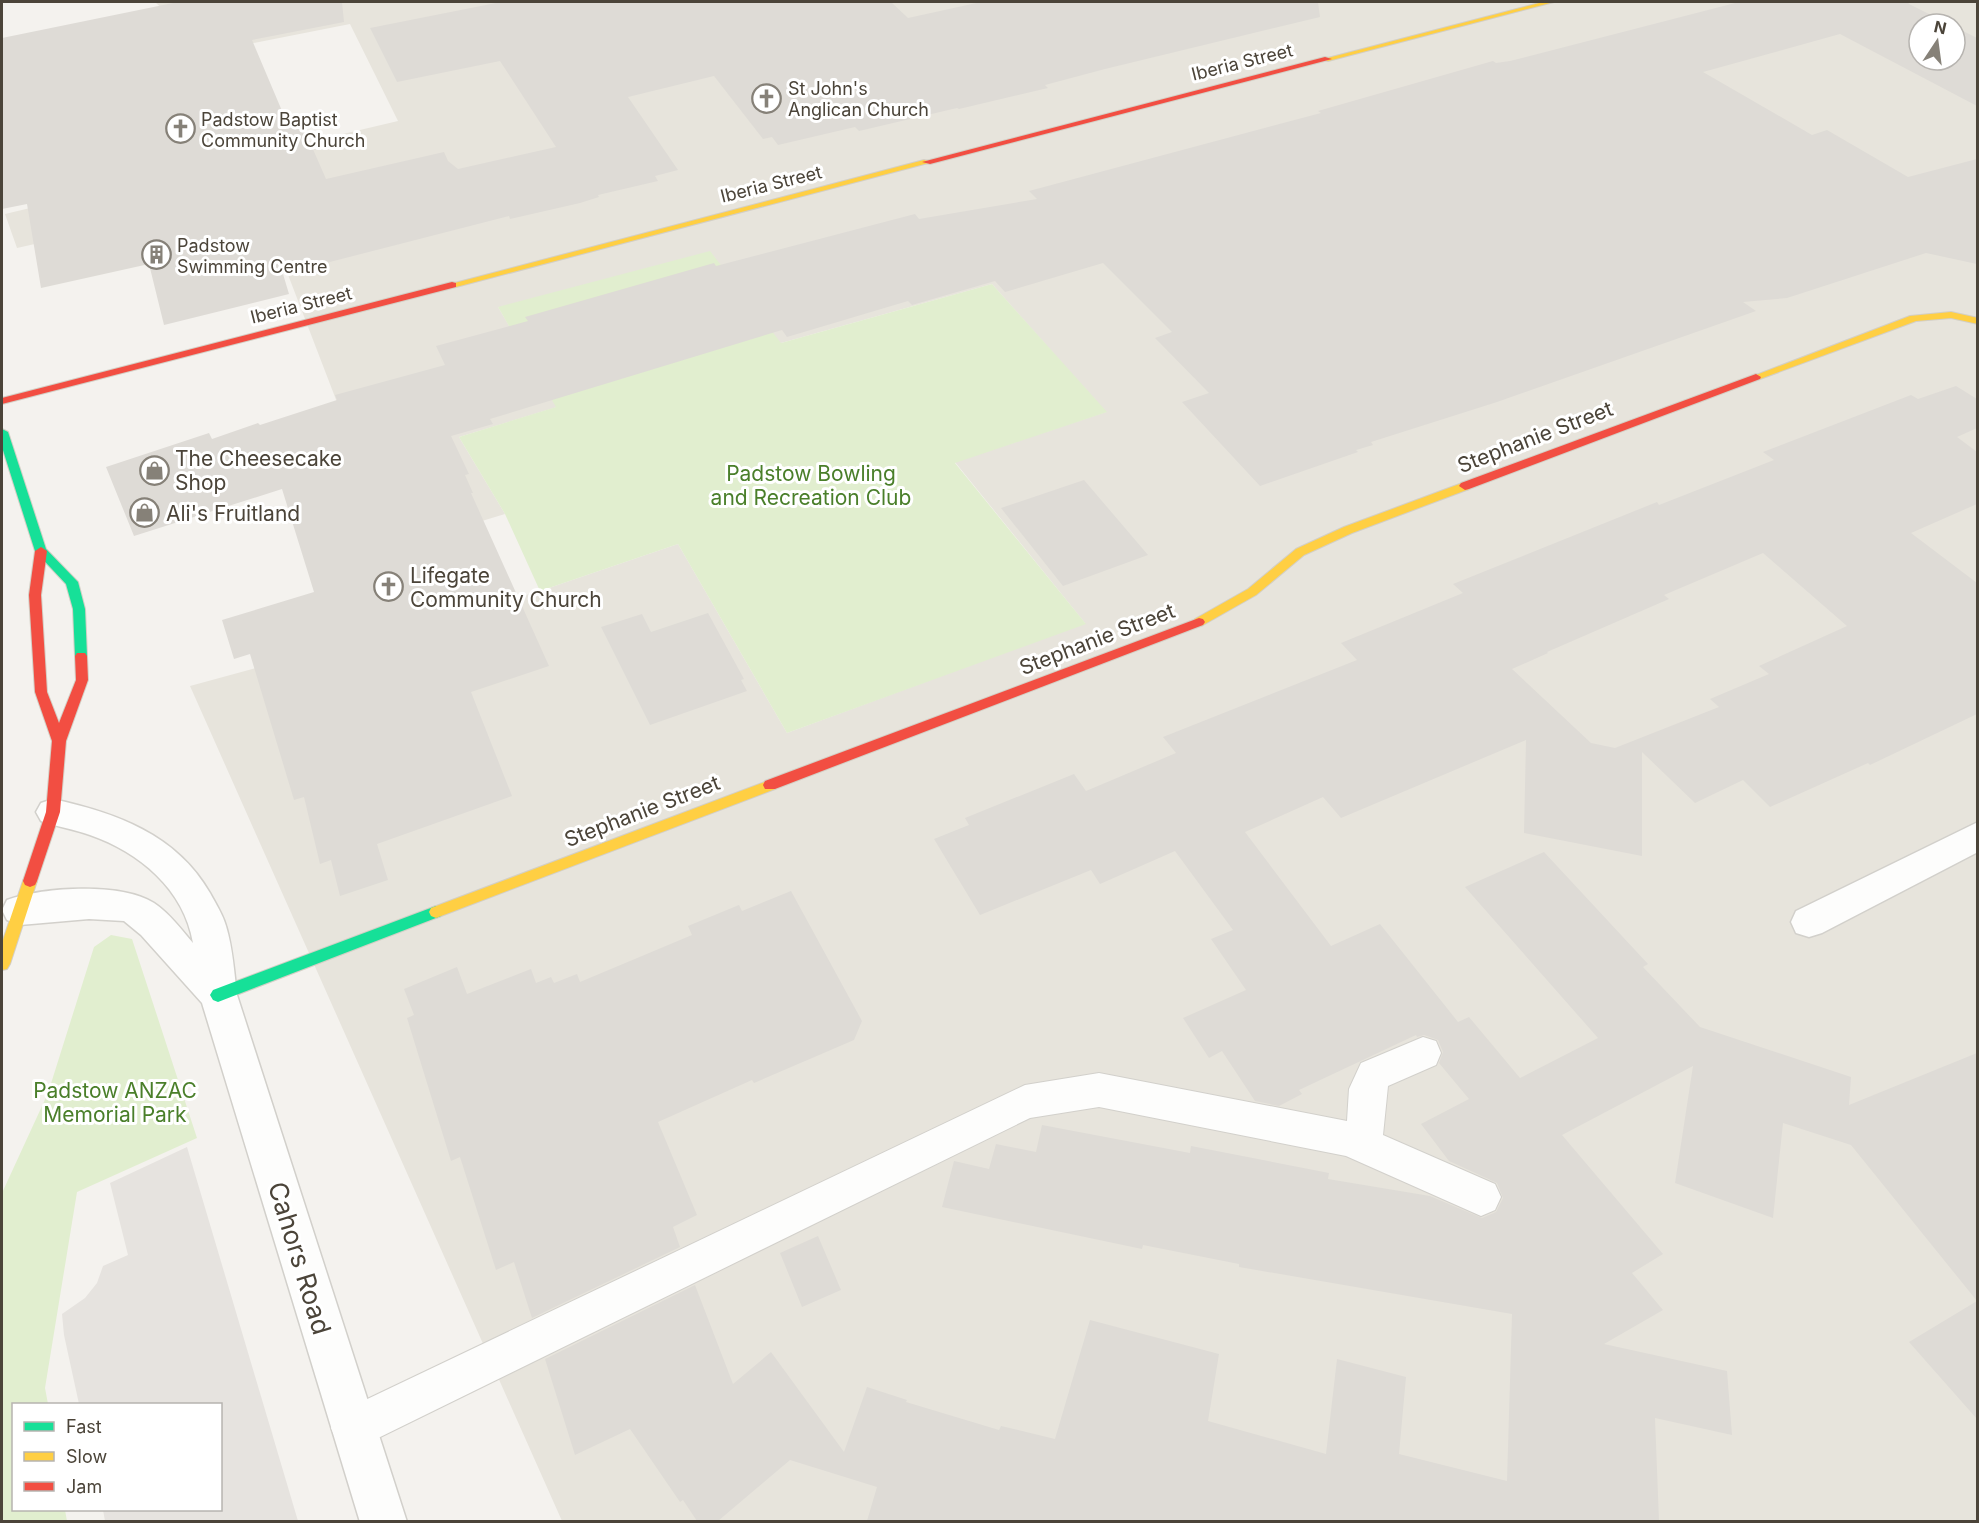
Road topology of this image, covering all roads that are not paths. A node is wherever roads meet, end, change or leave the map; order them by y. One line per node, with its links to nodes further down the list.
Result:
1 (1550, 2): 3 (street, Iberia Street)
2 (1977, 321): 12 (street, Stephanie Street)
3 (2, 401)
4 (2, 432): 5 (street)
5 (41, 551): 6 (street); 6 (street)
6 (59, 741): 7 (street)
7 (53, 812): 9 (street); 12 (street, Cahors Road)
8 (1977, 836): 10 (street)
9 (20, 910): 11 (street); 12 (street, Cahors Road)
10 (1809, 922)
11 (2, 964)
12 (218, 995): 16 (street, Cahors Road)
13 (1423, 1053): 14 (lane)
14 (1350, 1139): 15 (lane); 16 (lane)
15 (1481, 1197)
16 (353, 1428): 17 (street, Cahors Road)
17 (384, 1521)

